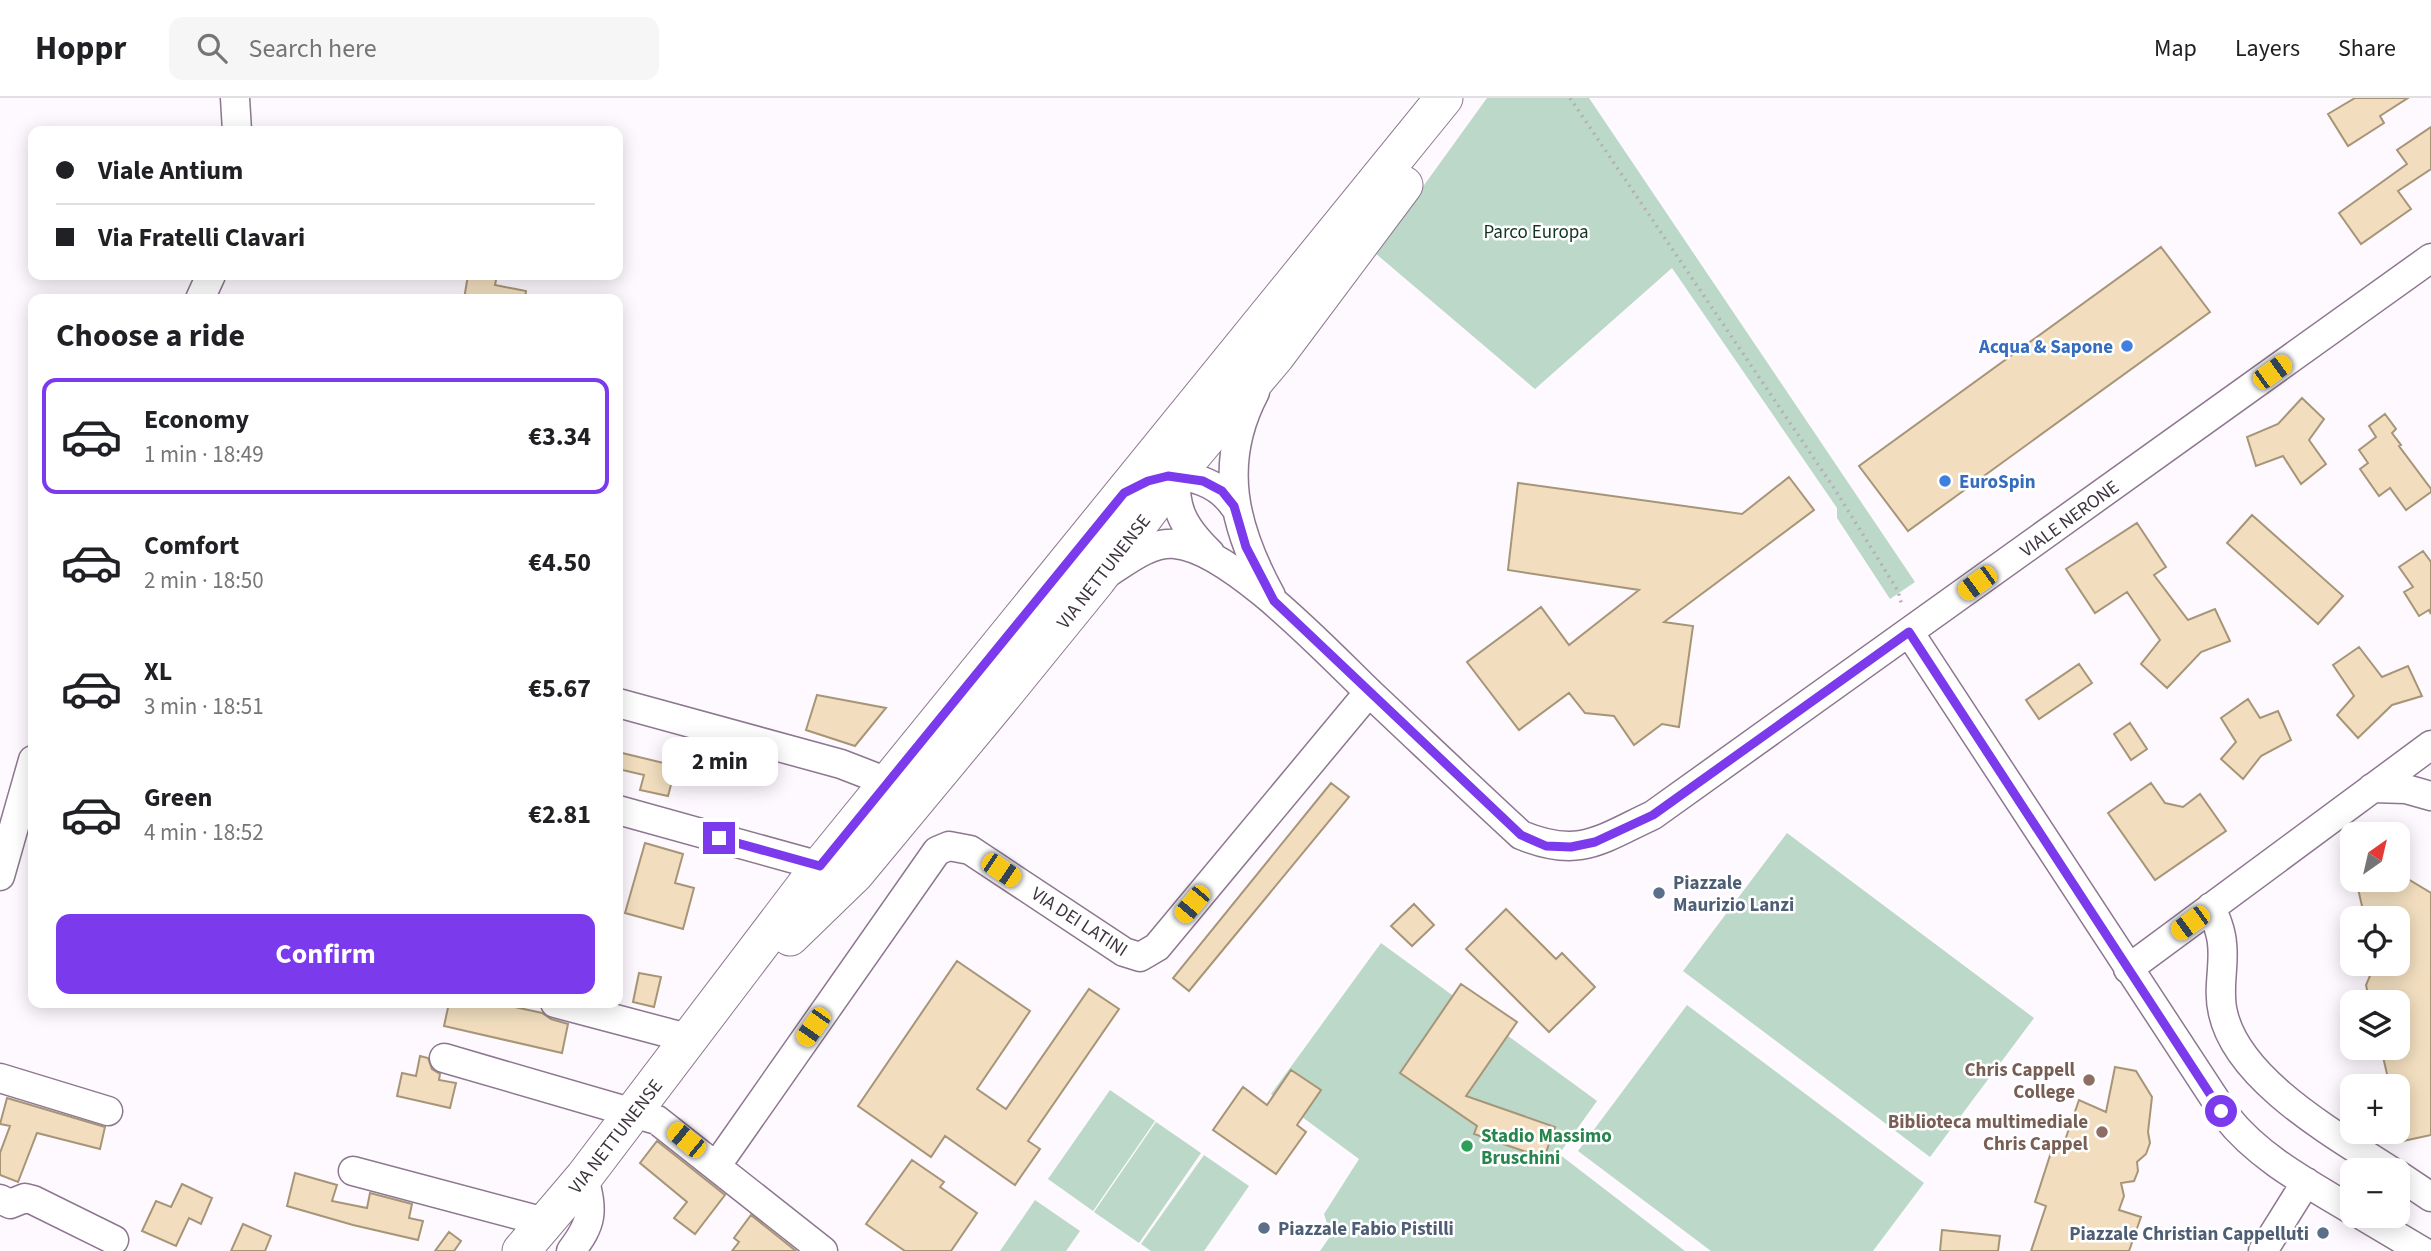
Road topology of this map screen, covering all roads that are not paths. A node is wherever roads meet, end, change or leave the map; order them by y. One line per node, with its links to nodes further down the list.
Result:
1 (235, 98): 4 (street)
2 (1444, 98): 7 (main road, VIA NETTUNENSE)
3 (1469, 98): 6 (main road, VIA NETTUNENSE)
4 (237, 126)
5 (2431, 258): 14 (street, VIALE NERONE)
6 (1276, 356): 8 (main road, VIA NETTUNENSE); 10 (street, VIALE NERONE)
7 (1180, 424): 8 (street, VIALE NERONE); 9 (main road, VIA NETTUNENSE)
8 (1175, 476): 9 (street); 10 (street); 11 (street, VIALE NERONE); 12 (main road, VIA NETTUNENSE)
9 (1124, 493): 19 (main road, VIA NETTUNENSE)
10 (1234, 506): 13 (street, VIALE NERONE)
11 (1219, 562): 12 (street, VIALE NERONE); 13 (street, VIALE NERONE)
12 (1097, 580): 19 (main road, VIA NETTUNENSE)
13 (1274, 601): 15 (street, VIALE NERONE)
14 (1909, 632): 15 (street, VIALE NERONE); 27 (street)
15 (1369, 692): 35 (street, VIA DEI LATINI)
16 (623, 704): 19 (street)
17 (2431, 745): 18 (street)
18 (2372, 788): 21 (street); 26 (street)
19 (902, 792): 24 (main road, VIA NETTUNENSE)
20 (28, 796): 23 (street)
21 (2431, 796)
22 (623, 812): 24 (street)
23 (24, 824): 25 (street)
24 (833, 875): 29 (main road, VIA NETTUNENSE)
25 (0, 876)
26 (2211, 907): 27 (street); 34 (street)
27 (2128, 969): 38 (street)
28 (584, 1008): 29 (street)
29 (699, 1028): 33 (main road, VIA NETTUNENSE)
30 (444, 1058): 33 (street)
31 (0, 1078): 32 (street)
32 (108, 1111)
33 (635, 1111): 35 (street); 37 (main road, VIA NETTUNENSE)
34 (2372, 1158)
35 (717, 1165): 48 (street)
36 (353, 1171): 43 (street)
37 (584, 1177): 43 (main road, VIA NETTUNENSE); 47 (street)
38 (2306, 1182): 41 (street); 49 (street)
39 (2410, 1183): 40 (street)
40 (2431, 1197)
41 (2340, 1203)
42 (3, 1208): 45 (street)
43 (545, 1222): 46 (main road, VIA NETTUNENSE)
44 (2384, 1228): 50 (street)
45 (114, 1240)
46 (521, 1251)
47 (571, 1251)
48 (824, 1251)
49 (2263, 1251)
50 (2423, 1251)

